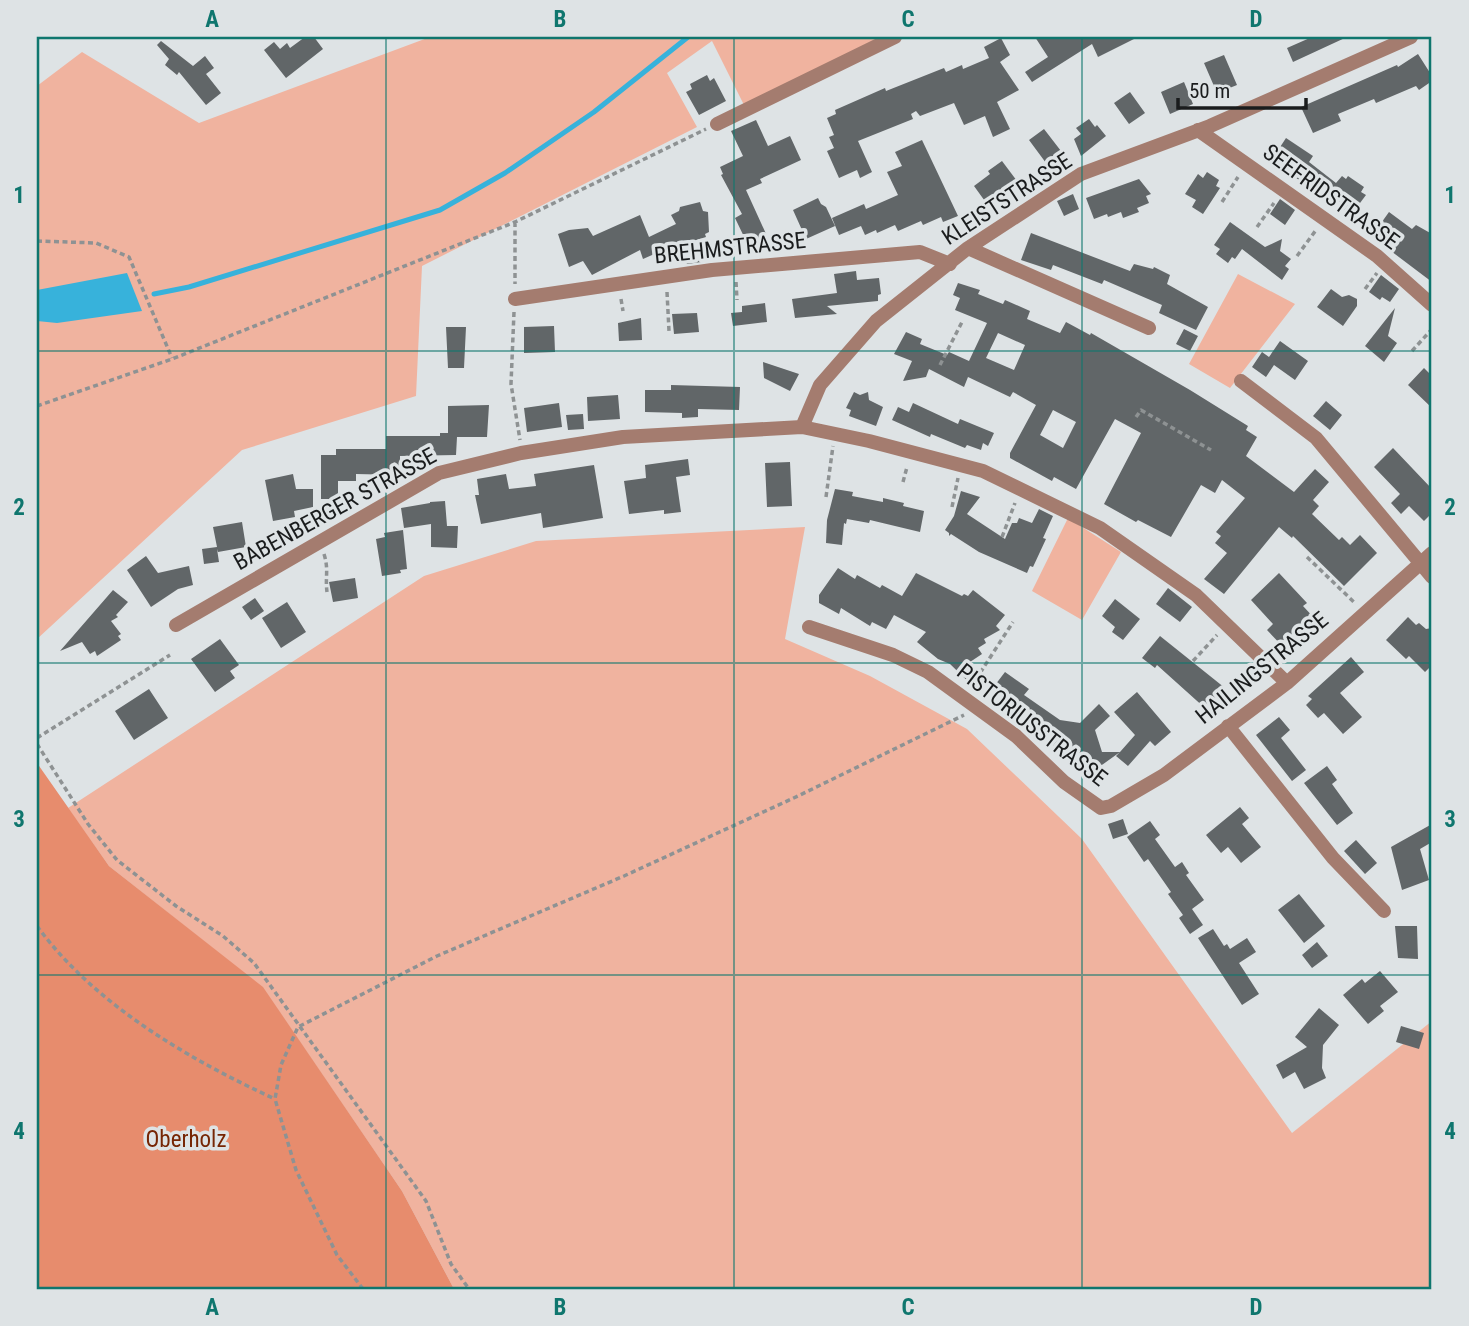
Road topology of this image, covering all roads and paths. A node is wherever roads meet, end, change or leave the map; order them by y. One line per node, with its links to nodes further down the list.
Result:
1 (895, 37): 3 (street)
2 (1411, 37): 4 (street, KLEISTSTRASSE)
3 (717, 124): 9 (path)
4 (1198, 130): 5 (street, SEEFRIDSTRASSE); 12 (street, KLEISTSTRASSE)
5 (1247, 164): 6 (street, SEEFRIDSTRASSE); 7 (path)
6 (1283, 189): 8 (street, SEEFRIDSTRASSE); 10 (path)
7 (1222, 202)
8 (1324, 219): 13 (path); 17 (street, SEEFRIDSTRASSE)
9 (515, 222): 16 (path); 23 (path)
10 (1257, 227)
11 (37, 241): 23 (path)
12 (968, 248): 14 (street, KLEISTSTRASSE); 19 (street)
13 (1297, 256)
14 (950, 264): 15 (street, BREHMSTRASSE); 28 (street, KLEISTSTRASSE)
15 (667, 276): 16 (street, BREHMSTRASSE); 21 (path)
16 (515, 299): 31 (path)
17 (1432, 305)
18 (962, 322): 24 (path)
19 (1149, 328)
20 (1432, 329): 22 (path)
21 (669, 331)
22 (1412, 351)
23 (172, 359): 26 (path)
24 (940, 365)
25 (1241, 381): 39 (street)
26 (37, 406)
27 (1136, 417): 30 (path)
28 (802, 427): 29 (street, BABENBERGER STRASSE); 31 (street, BABENBERGER STRASSE)
29 (835, 434): 32 (street, BABENBERGER STRASSE); 34 (path)
30 (1211, 450)
31 (521, 453): 37 (street, BABENBERGER STRASSE)
32 (960, 464): 33 (street, BABENBERGER STRASSE); 35 (path)
33 (1021, 489): 36 (path); 45 (street, BABENBERGER STRASSE)
34 (826, 497)
35 (952, 507)
36 (1002, 537)
37 (317, 543): 41 (path); 44 (street, BABENBERGER STRASSE)
38 (1307, 556): 42 (path)
39 (1427, 558): 40 (street); 42 (street, HAILINGSTRASSE)
40 (1432, 578)
41 (327, 593)
42 (1365, 613): 49 (street, HAILINGSTRASSE)
43 (1013, 622): 50 (path)
44 (176, 625)
45 (1227, 625): 48 (path); 49 (street, BABENBERGER STRASSE)
46 (809, 627): 50 (street, PISTORIUSSTRASSE)
47 (170, 655): 53 (path)
48 (1193, 662)
49 (1287, 683): 52 (street, HAILINGSTRASSE)
50 (965, 698): 51 (street, PISTORIUSSTRASSE)
51 (979, 708): 55 (street, PISTORIUSSTRASSE); 58 (path)
52 (1228, 726): 55 (street, HAILINGSTRASSE); 56 (street)
53 (37, 738)
54 (37, 744): 58 (path)
55 (1111, 806)
56 (1384, 911)
57 (37, 926): 59 (path)
58 (298, 1027): 59 (path); 61 (path)
59 (275, 1099): 60 (path)
60 (363, 1289)
61 (469, 1289)

